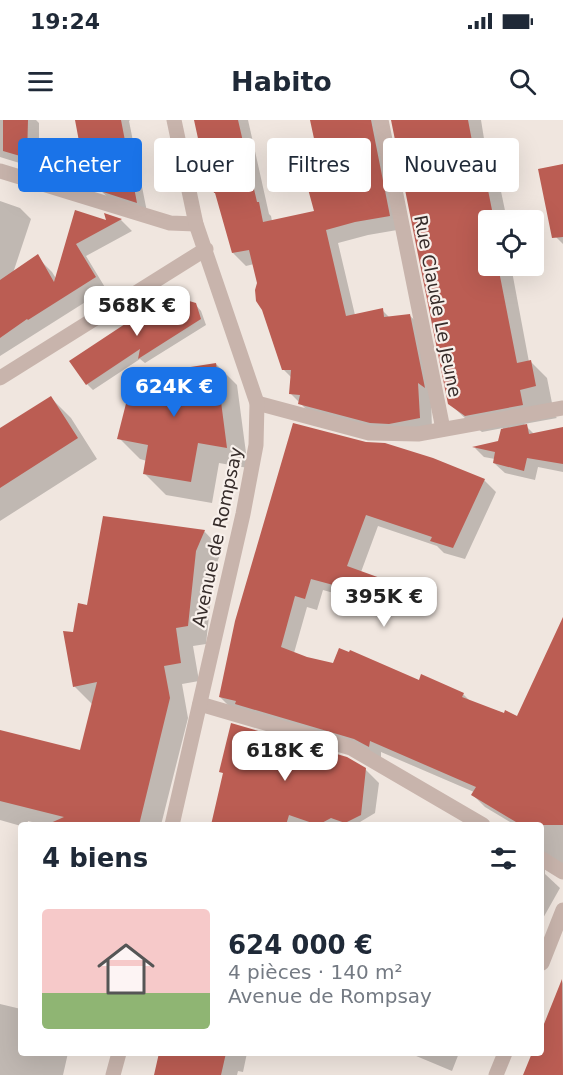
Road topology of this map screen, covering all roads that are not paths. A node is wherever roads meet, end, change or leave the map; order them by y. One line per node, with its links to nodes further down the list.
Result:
1 (174, 120): 4 (street, Avenue de Rompsay)
2 (381, 120): 9 (street, Rue Claude Le Jeune)
3 (0, 171): 4 (street)
4 (196, 224): 5 (street, Avenue de Rompsay)
5 (206, 249): 6 (street); 7 (street, Avenue de Rompsay)
6 (0, 378)
7 (257, 403): 9 (street); 10 (street, Avenue de Rompsay)
8 (563, 408): 9 (street)
9 (443, 429)
10 (200, 704): 11 (street, Avenue de Rompsay); 12 (street)
11 (173, 822)
12 (478, 822)
13 (544, 860): 14 (street)
14 (563, 872)
15 (563, 910): 16 (street)
16 (544, 958)
17 (118, 1056): 19 (street)
18 (504, 1056): 20 (street)
19 (113, 1075)
20 (496, 1075)

